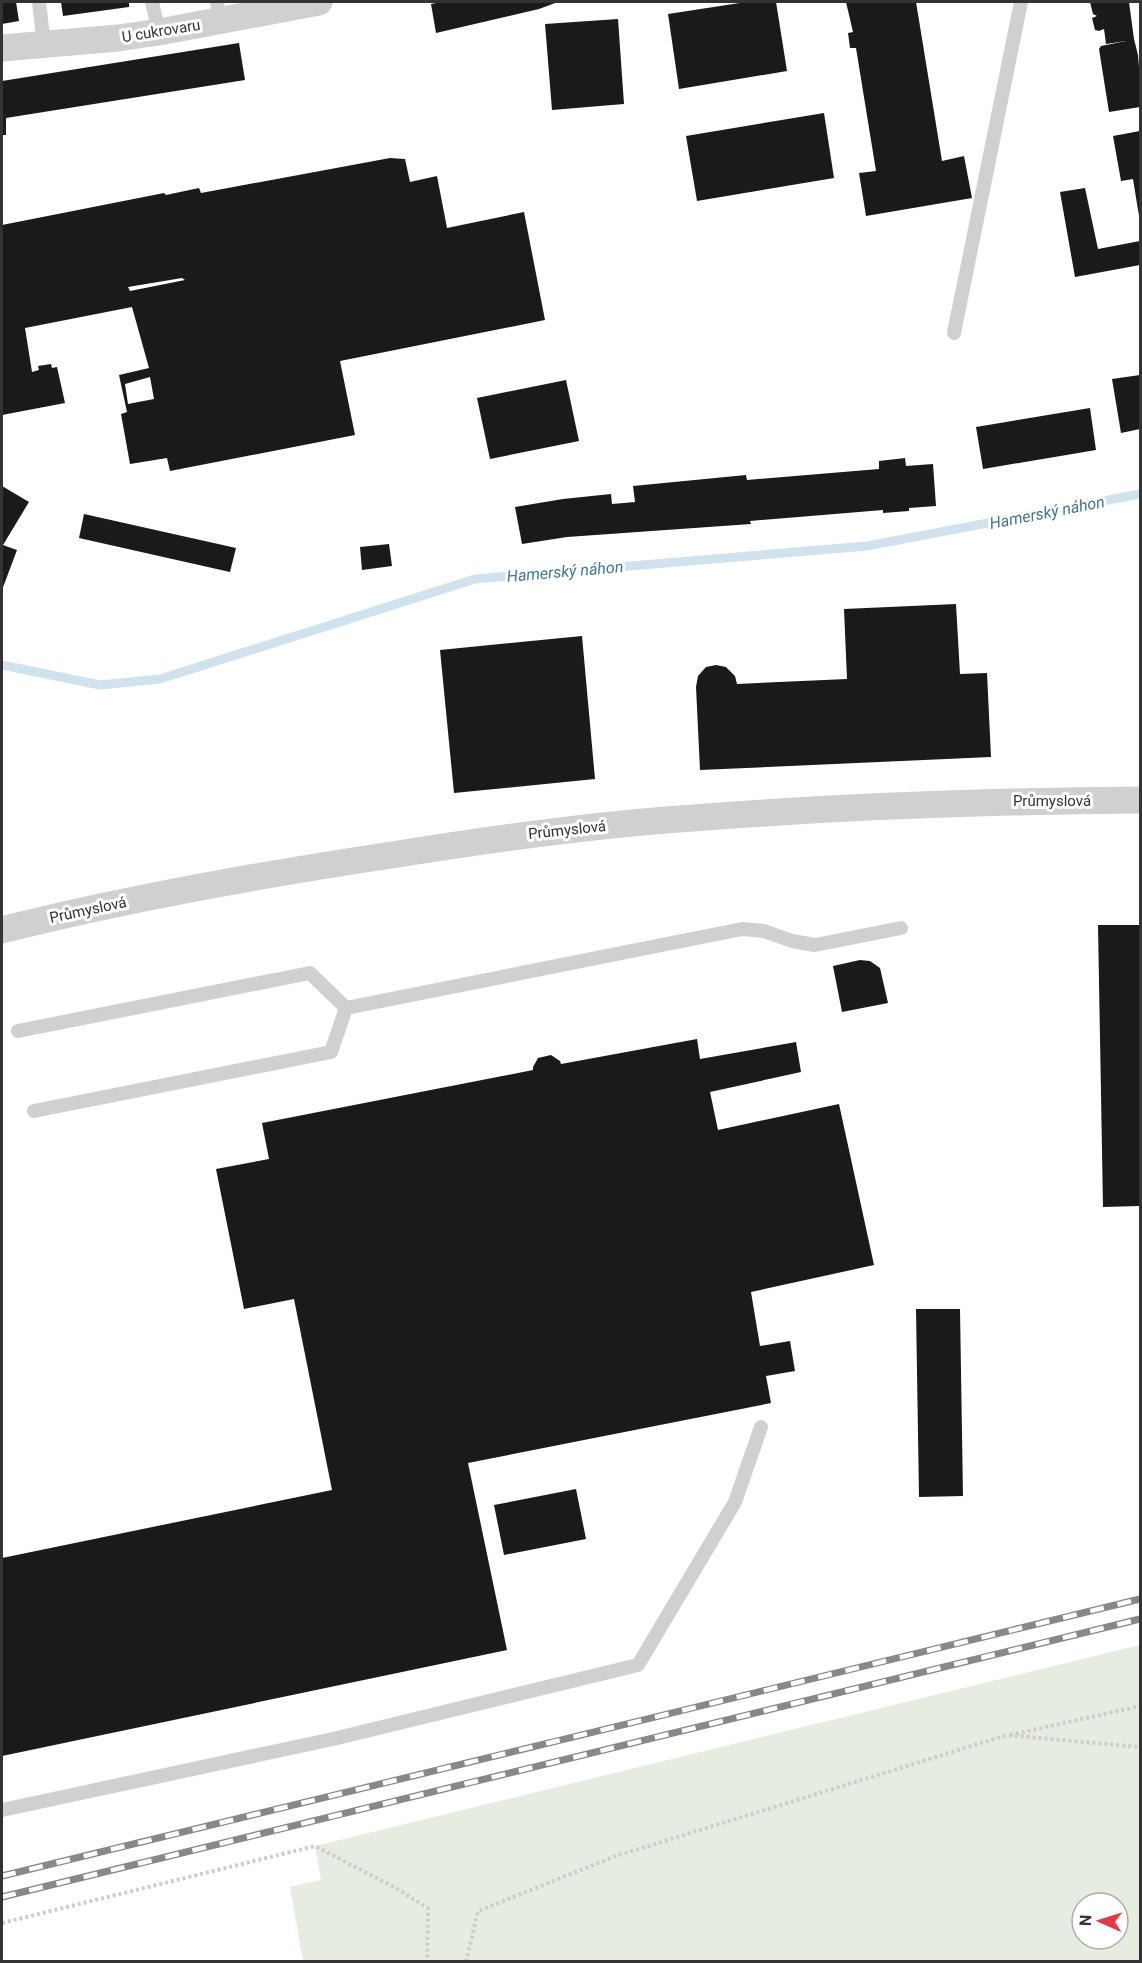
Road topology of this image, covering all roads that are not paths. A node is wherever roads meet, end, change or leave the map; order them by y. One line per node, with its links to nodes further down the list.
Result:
1 (39, 2): 7 (lane)
2 (152, 2): 6 (lane)
3 (319, 2): 5 (street, U cukrovaru)
4 (1021, 2): 9 (lane)
5 (219, 12): 6 (street, U cukrovaru)
6 (159, 32): 7 (street, U cukrovaru)
7 (44, 45): 8 (street, U cukrovaru)
8 (2, 48)
9 (954, 333)
10 (1140, 800): 12 (street, Průmyslová)
11 (901, 928): 13 (lane)
12 (2, 930)
13 (346, 1008): 14 (lane); 15 (lane)
14 (18, 1031)
15 (34, 1111)
16 (761, 1427): 17 (lane)
17 (2, 1810)

